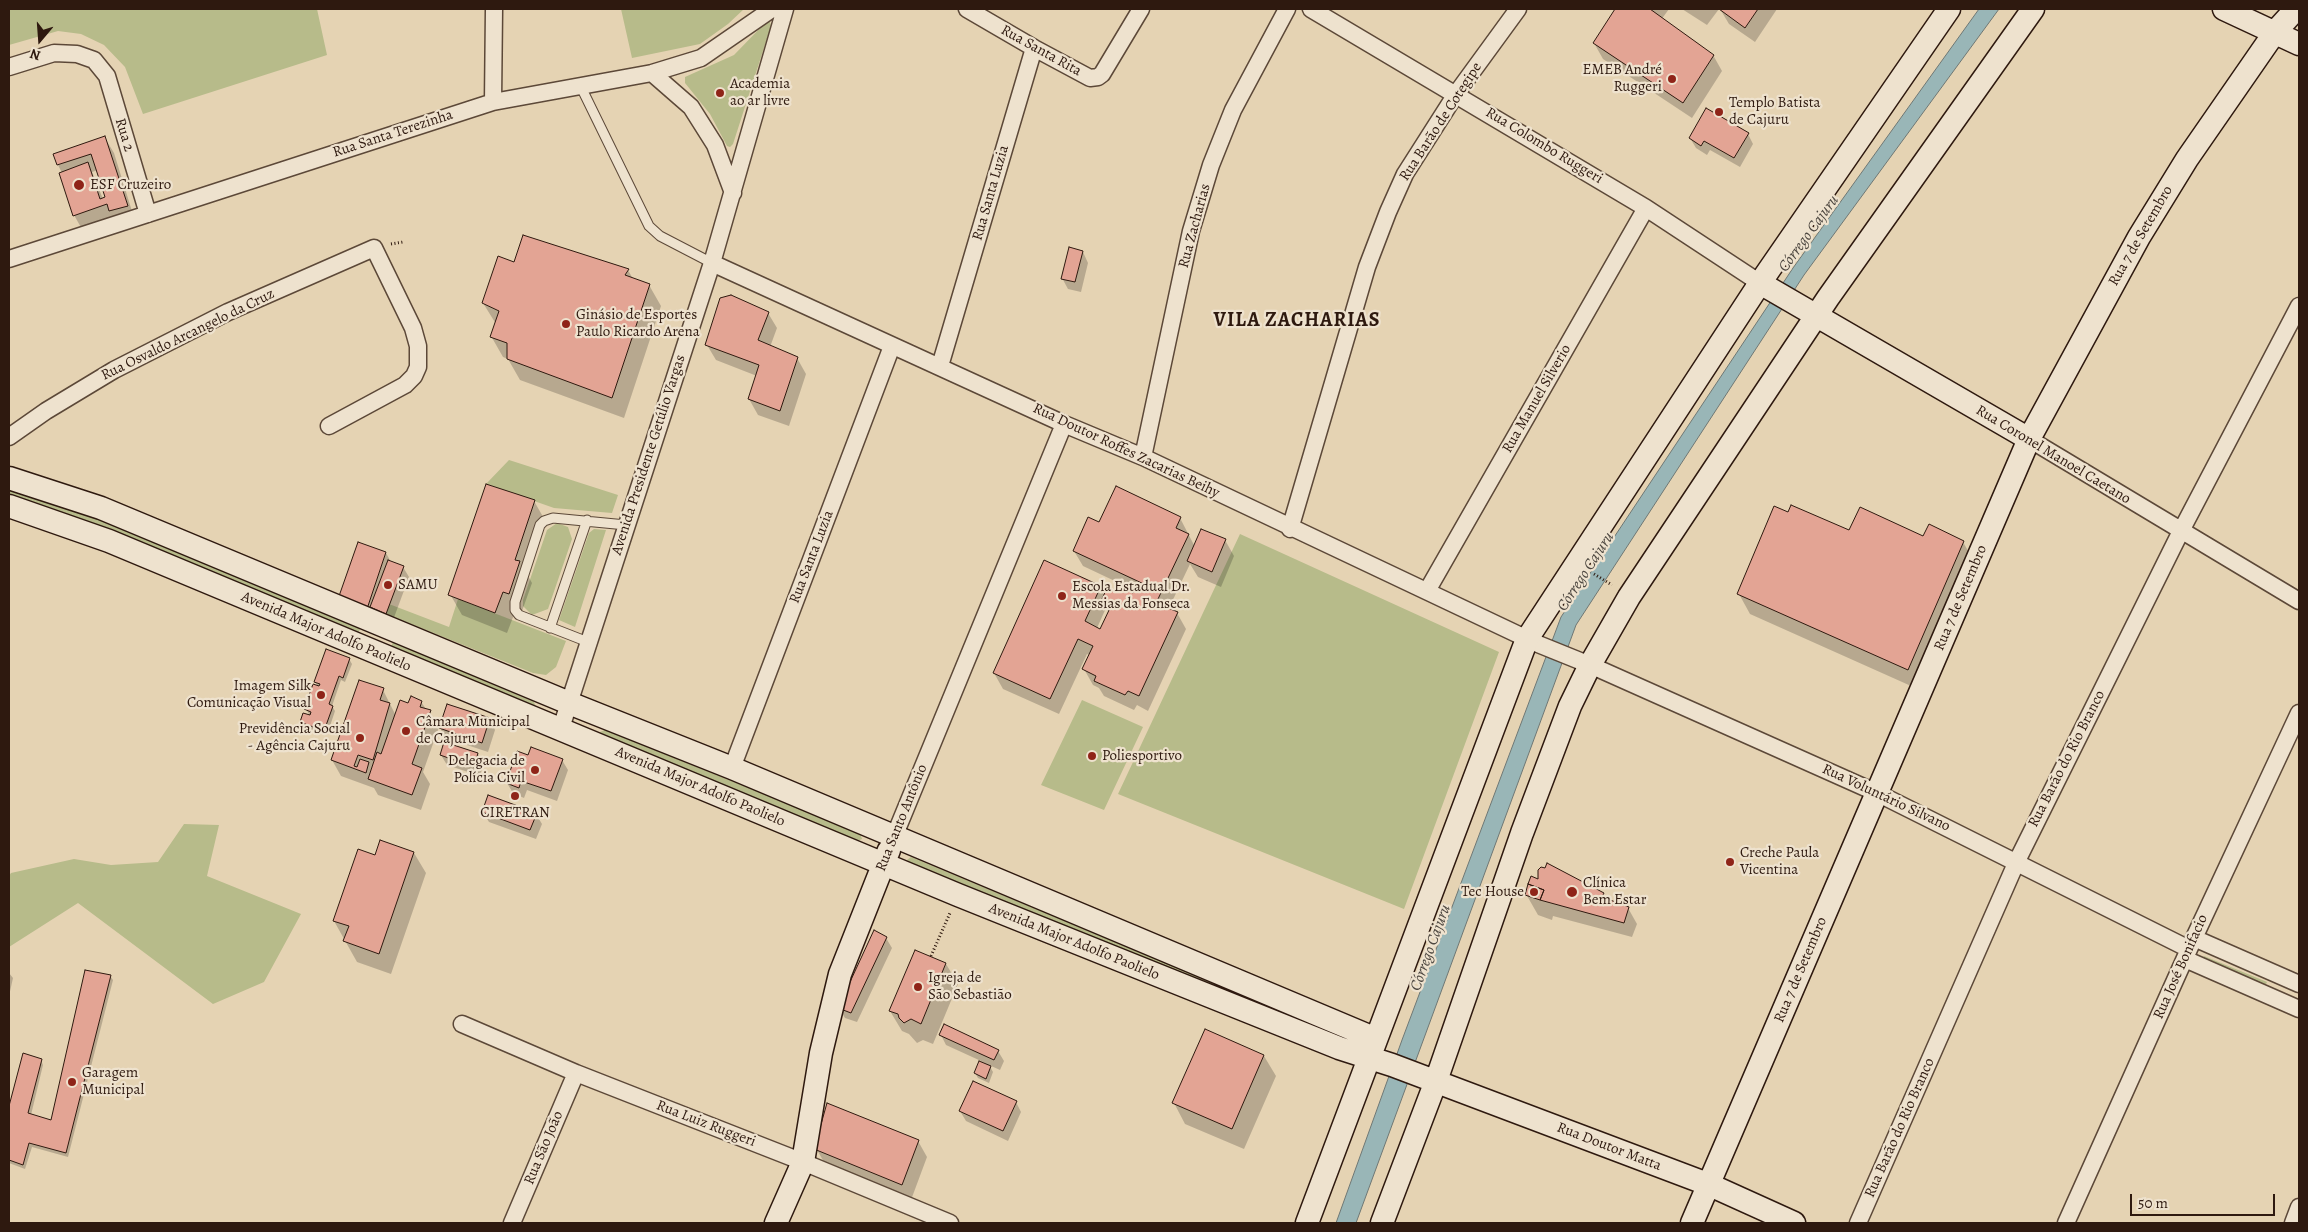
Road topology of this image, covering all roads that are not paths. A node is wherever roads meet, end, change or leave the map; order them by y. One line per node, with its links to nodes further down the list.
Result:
1 (494, 9): 20 (street)
2 (772, 9): 17 (street, Rua Santa Terezinha)
3 (785, 9): 21 (street, Avenida Presidente Getúlio Vargas)
4 (967, 9): 15 (street, Rua Santa Rita)
5 (1141, 9): 15 (street, Rua Santa Rita)
6 (1288, 9): 35 (street, Rua Zacharias)
7 (1313, 9): 19 (street, Rua Colombo Ruggeri)
8 (1518, 9): 19 (street, Rua Barão de Cotegipe)
9 (1949, 9): 26 (main road)
10 (2033, 9): 28 (main road)
11 (2224, 9): 13 (main road)
12 (2296, 9): 13 (main road, Rua 7 de Setembro)
13 (2275, 32): 14 (main road); 34 (main road, Rua 7 de Setembro)
14 (2299, 44)
15 (1034, 48): 30 (street, Rua Santa Luzia)
16 (9, 67): 23 (street, Rua 2)
17 (652, 73): 18 (street, Rua Santa Terezinha); 21 (street)
18 (580, 85): 20 (street, Rua Santa Terezinha); 25 (lane)
19 (1456, 94): 22 (street, Rua Colombo Ruggeri); 40 (street, Rua Barão de Cotegipe)
20 (493, 102): 23 (street, Rua Santa Terezinha)
21 (733, 193): 25 (street, Avenida Presidente Getúlio Vargas)
22 (1646, 208): 26 (street, Rua Colombo Ruggeri); 42 (street, Rua Manuel Silverio)
23 (148, 214): 24 (street, Rua Santa Terezinha)
24 (9, 258)
25 (712, 263): 29 (street, Rua Doutor Roffes Zacarias Beihy); 39 (street, Avenida Presidente Getúlio Vargas)
26 (1766, 286): 28 (main road, Rua Coronel Manoel Caetano); 45 (main road)
27 (2299, 306): 41 (street, Rua Barão do Rio Branco)
28 (1811, 314): 34 (main road, Rua Coronel Manoel Caetano); 47 (main road)
29 (892, 346): 30 (street, Rua Doutor Roffes Zacarias Beihy); 51 (street, Rua Santa Luzia)
30 (940, 366): 31 (street, Rua Doutor Roffes Zacarias Beihy)
31 (1064, 424): 35 (street, Rua Doutor Roffes Zacarias Beihy); 53 (street, Rua Santo Antônio)
32 (329, 426): 33 (street, Rua Osvaldo Arcangelo da Cruz)
33 (9, 437)
34 (2029, 440): 41 (street, Rua Coronel Manoel Caetano); 52 (main road, Rua 7 de Setembro)
35 (1144, 457): 40 (street, Rua Doutor Roffes Zacarias Beihy)
36 (9, 478): 48 (main road, Avenida Major Adolfo Paolielo)
37 (9, 506): 50 (main road, Avenida Major Adolfo Paolielo)
38 (587, 520): 39 (lane); 44 (lane); 44 (lane)
39 (626, 525): 46 (street, Avenida Presidente Getúlio Vargas)
40 (1290, 529): 42 (street, Rua Doutor Roffes Zacarias Beihy)
41 (2181, 531): 43 (street, Rua Coronel Manoel Caetano); 54 (street, Rua Barão do Rio Branco)
42 (1427, 591): 45 (street, Rua Doutor Roffes Zacarias Beihy)
43 (2299, 601)
44 (550, 628): 46 (lane)
45 (1533, 641): 47 (street, Rua Voluntário Silvano); 60 (main road)
46 (588, 642): 48 (street, Avenida Presidente Getúlio Vargas)
47 (1584, 662): 52 (street, Rua Voluntário Silvano); 63 (main road)
48 (569, 703): 50 (street, Avenida Presidente Getúlio Vargas); 51 (main road, Avenida Major Adolfo Paolielo)
49 (2299, 713): 56 (street, Rua José Bonifacio)
50 (561, 728): 55 (main road, Avenida Major Adolfo Paolielo)
51 (732, 768): 53 (main road, Avenida Major Adolfo Paolielo)
52 (1877, 793): 54 (street, Rua Voluntário Silvano); 65 (main road, Rua 7 de Setembro)
53 (894, 837): 55 (main road, Rua Santo Antônio); 60 (main road, Avenida Major Adolfo Paolielo)
54 (2016, 861): 56 (street, Rua Voluntário Silvano); 74 (street, Rua Barão do Rio Branco)
55 (883, 863): 60 (main road, Avenida Major Adolfo Paolielo); 64 (main road, Rua Santo Antônio)
56 (2189, 949): 57 (street, Rua Voluntário Silvano); 58 (street, Rua Voluntário Silvano); 75 (street, Rua José Bonifacio)
57 (2299, 984)
58 (2299, 1009)
59 (462, 1024): 62 (street, Rua Luiz Ruggeri)
60 (1372, 1048): 61 (main road, Avenida Major Adolfo Paolielo); 70 (main road)
61 (1392, 1065): 63 (main road, Rua Doutor Matta)
62 (576, 1073): 64 (street, Rua Luiz Ruggeri); 67 (street, Rua São João)
63 (1429, 1079): 65 (main road, Rua Doutor Matta); 71 (main road)
64 (803, 1162): 68 (main road, Rua Santo Antônio); 69 (street, Rua Luiz Ruggeri)
65 (1710, 1185): 72 (main road, Rua 7 de Setembro); 73 (main road, Rua Doutor Matta)
66 (2299, 1207): 76 (street)
67 (512, 1223)
68 (776, 1223)
69 (950, 1223)
70 (1307, 1223)
71 (1382, 1223)
72 (1692, 1223)
73 (1794, 1223)
74 (1858, 1223)
75 (2066, 1223)
76 (2293, 1223)

